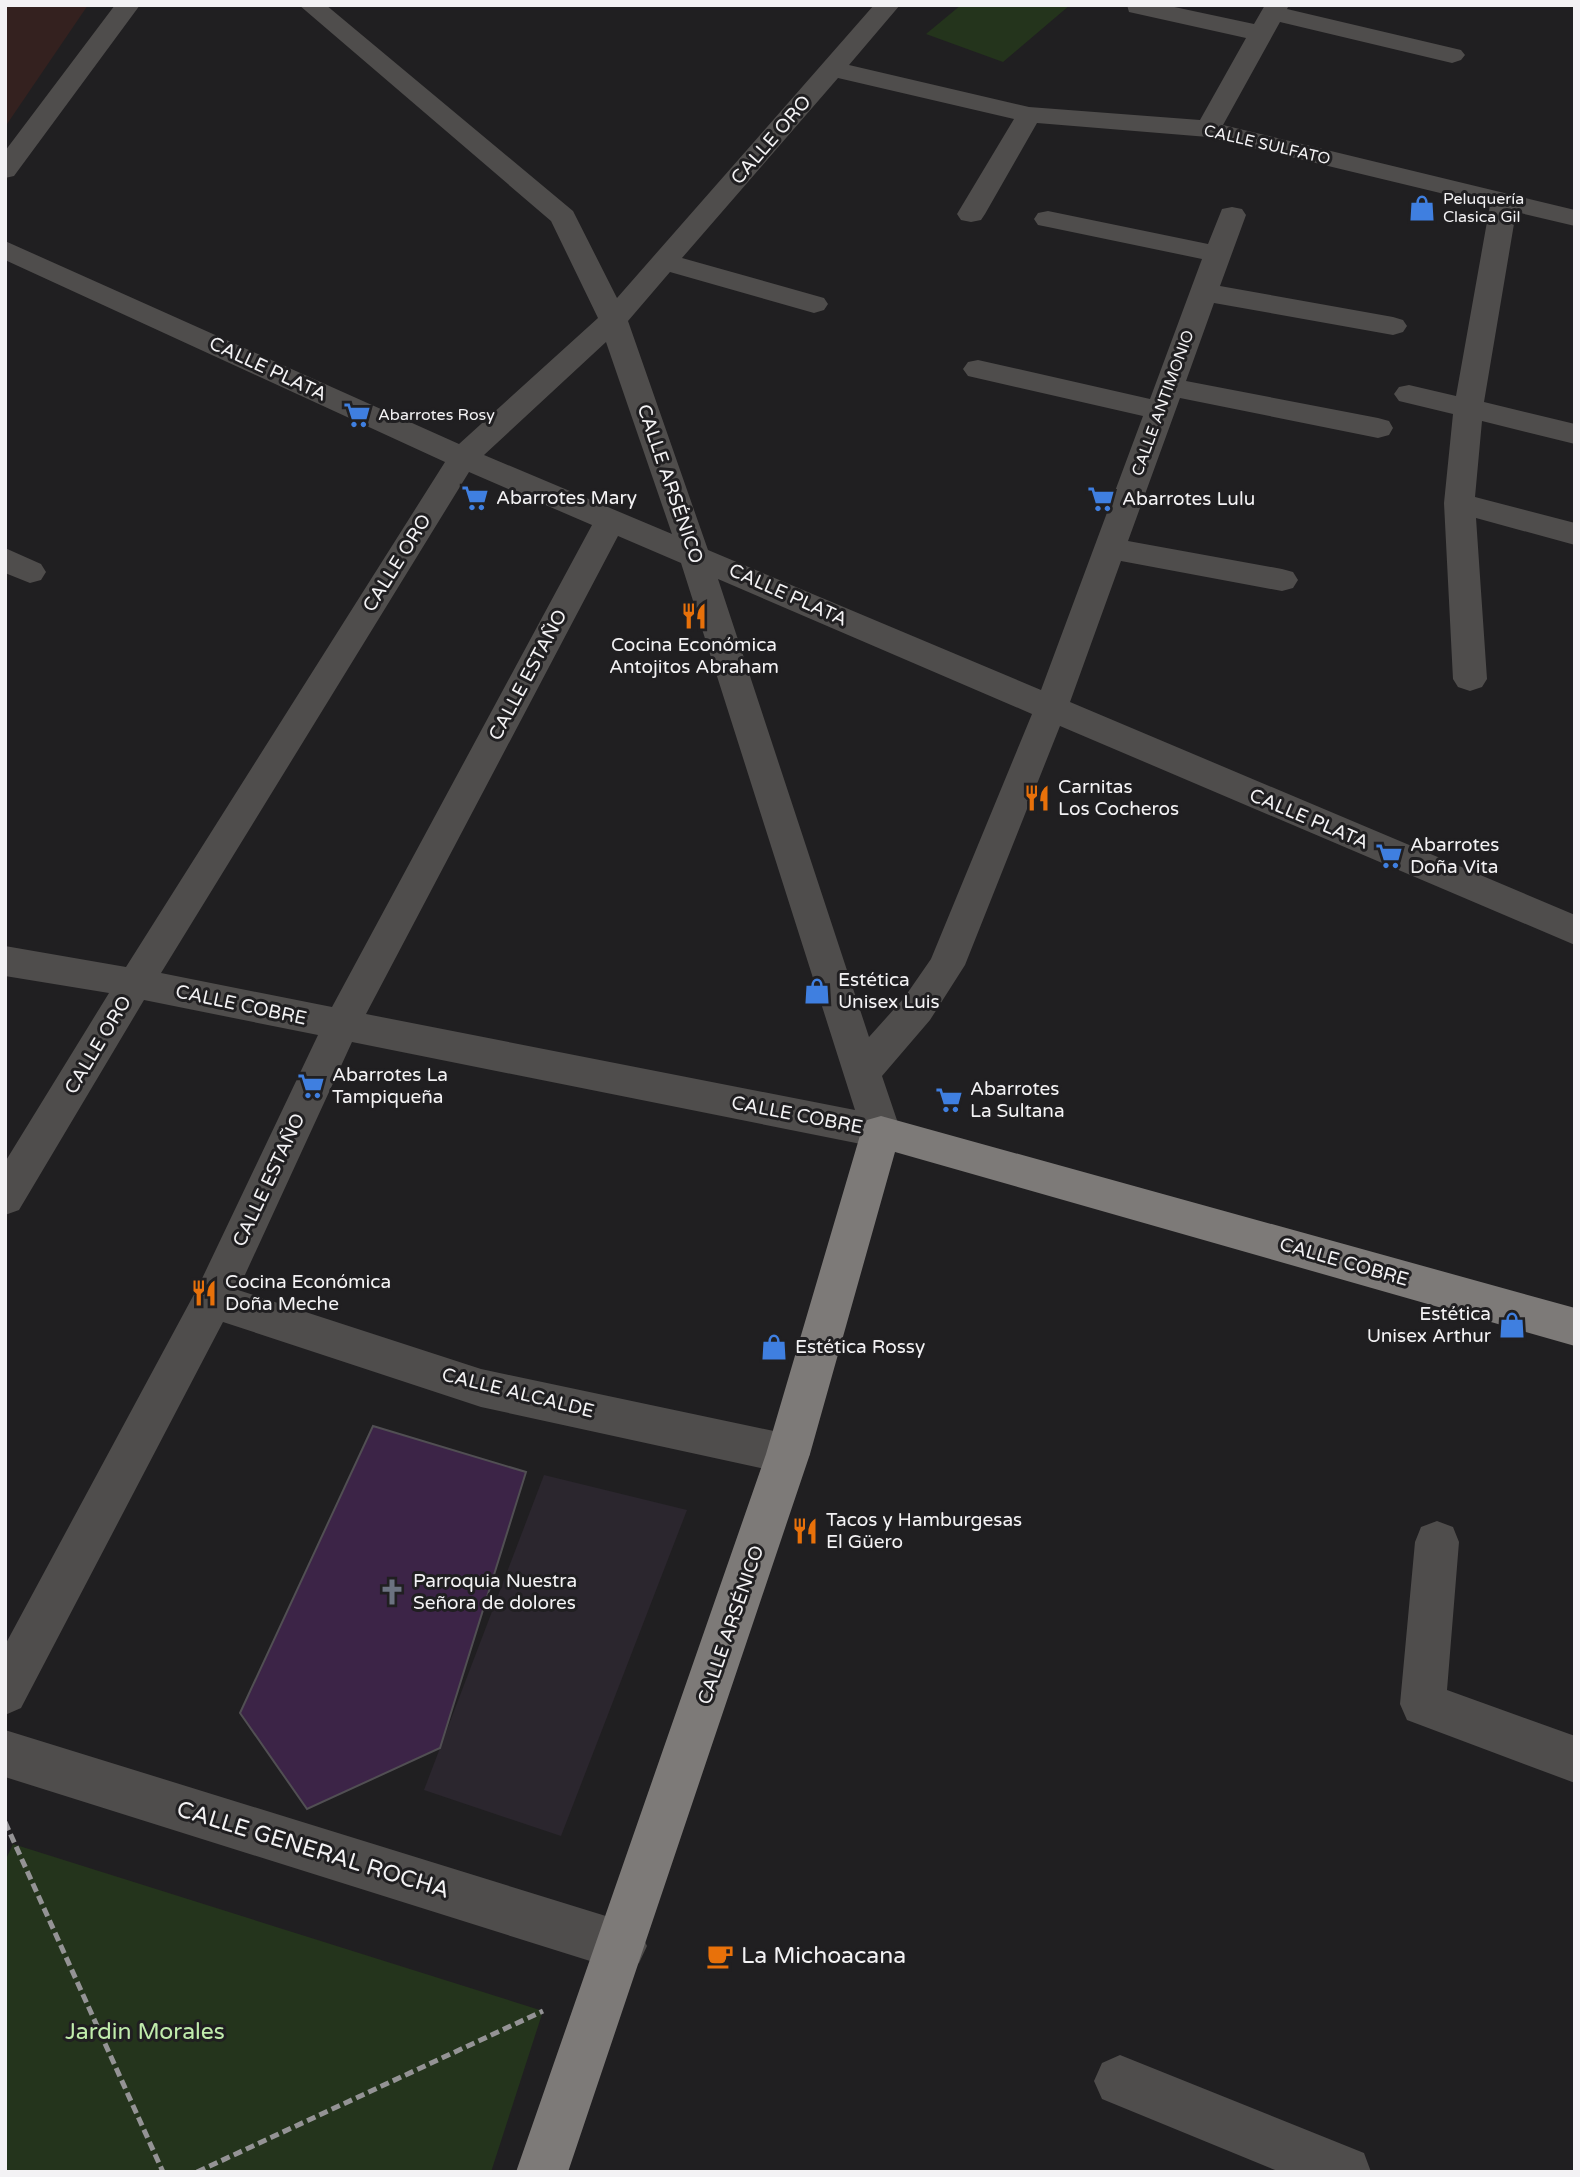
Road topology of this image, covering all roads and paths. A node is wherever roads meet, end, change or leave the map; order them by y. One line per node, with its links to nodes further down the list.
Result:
1 (128, 5): 10 (street)
2 (311, 5): 21 (street, CALLE ARSÉNICO)
3 (888, 5): 7 (street, CALLE ORO)
4 (1138, 7): 5 (street)
5 (1270, 17): 6 (street); 9 (street)
6 (1452, 55)
7 (832, 69): 8 (street, CALLE SULFATO); 18 (street, CALLE ORO)
8 (1028, 115): 9 (street, CALLE SULFATO); 12 (street)
9 (1209, 129): 11 (street, CALLE SULFATO)
10 (5, 170)
11 (1504, 202): 14 (street, CALLE SULFATO); 26 (street)
12 (971, 214)
13 (1232, 215): 17 (street, CALLE ANTIMONIO)
14 (1575, 218)
15 (1048, 219): 17 (street)
16 (5, 249): 29 (street, CALLE PLATA)
17 (1217, 254): 19 (street, CALLE ANTIMONIO)
18 (666, 261): 20 (street); 21 (street, CALLE ORO)
19 (1203, 292): 22 (street); 25 (street, CALLE ANTIMONIO)
20 (814, 304)
21 (614, 320): 29 (street, CALLE ORO); 34 (street, CALLE ARSÉNICO)
22 (1393, 326)
23 (978, 369): 25 (street)
24 (1409, 394): 26 (street)
25 (1166, 399): 27 (street); 33 (street, CALLE ANTIMONIO)
26 (1468, 409): 28 (street); 30 (street)
27 (1378, 428)
28 (1575, 434)
29 (463, 458): 31 (street, CALLE PLATA); 40 (street, CALLE ORO)
30 (1459, 503): 32 (street); 36 (street)
31 (611, 519): 34 (street, CALLE PLATA); 41 (street, CALLE ESTAÑO)
32 (1575, 534)
33 (1109, 548): 35 (street); 37 (street, CALLE ANTIMONIO)
34 (694, 554): 37 (street, CALLE PLATA); 42 (street, CALLE ARSÉNICO)
35 (1282, 580)
36 (1470, 678)
37 (1050, 710): 38 (street, CALLE PLATA); 42 (street)
38 (1575, 931)
39 (5, 961): 40 (street, CALLE COBRE)
40 (135, 983): 41 (street, CALLE COBRE); 44 (street, CALLE ORO)
41 (341, 1025): 43 (street, CALLE COBRE); 45 (street, CALLE ESTAÑO)
42 (862, 1072): 43 (street, CALLE ARSÉNICO)
43 (881, 1132): 46 (main road, CALLE COBRE); 47 (main road, CALLE ARSÉNICO)
44 (5, 1198)
45 (213, 1300): 47 (street, CALLE ALCALDE); 49 (street, CALLE ESTAÑO)
46 (1575, 1326)
47 (788, 1454): 53 (main road, CALLE ARSÉNICO)
48 (1437, 1542): 51 (street)
49 (5, 1692)
50 (5, 1753): 53 (street, CALLE GENERAL ROCHA)
51 (1575, 1760)
52 (5, 1822): 56 (path)
53 (622, 1946): 58 (main road, CALLE ARSÉNICO)
54 (553, 2003): 57 (path)
55 (1121, 2081): 59 (street)
56 (163, 2172)
57 (197, 2172)
58 (542, 2172)
59 (1345, 2172)

